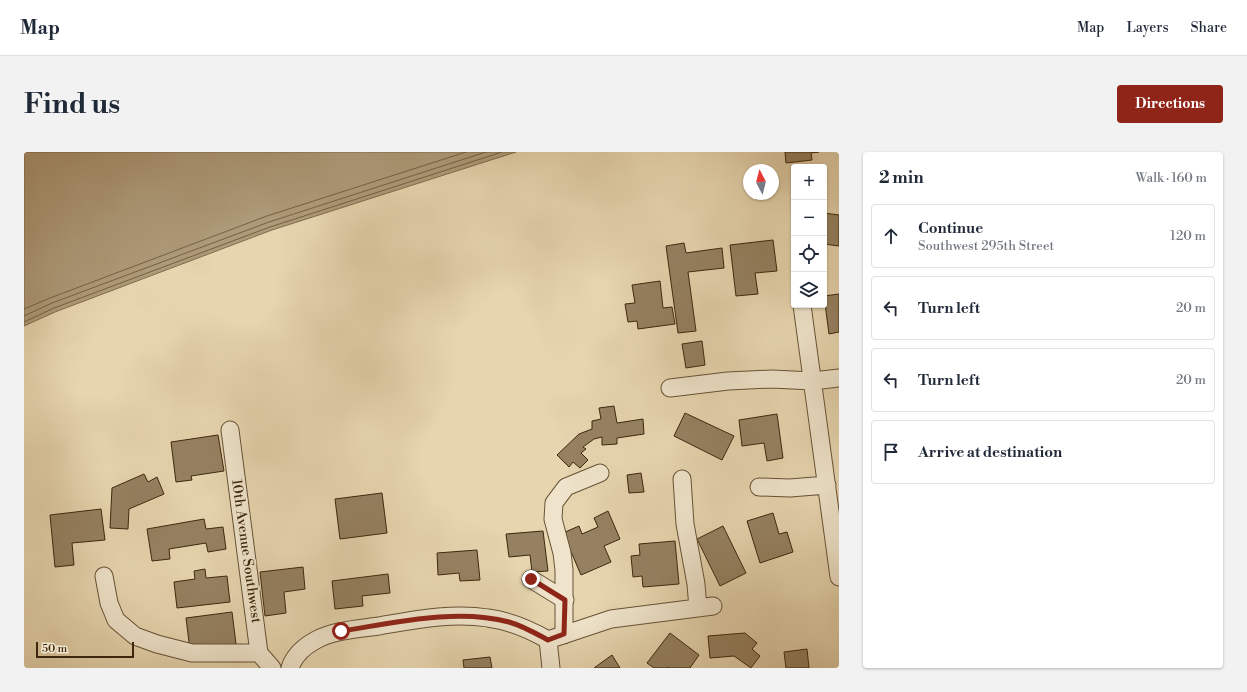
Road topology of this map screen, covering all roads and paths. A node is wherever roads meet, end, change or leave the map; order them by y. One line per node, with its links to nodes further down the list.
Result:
1 (802, 308): 3 (street)
2 (839, 378): 3 (street)
3 (813, 382): 4 (street); 8 (street)
4 (670, 388)
5 (230, 430): 17 (street, 10th Avenue Southwest)
6 (600, 473): 14 (street)
7 (682, 479): 15 (street)
8 (827, 485): 9 (street); 10 (street)
9 (759, 487)
10 (835, 510): 12 (street)
11 (104, 576): 17 (street)
12 (839, 577)
13 (531, 579): 14 (street)
14 (565, 600): 15 (street)
15 (564, 634): 16 (street)
16 (548, 640): 19 (street); 20 (street)
17 (259, 653): 18 (street)
18 (272, 668)
19 (290, 668)
20 (551, 668)

